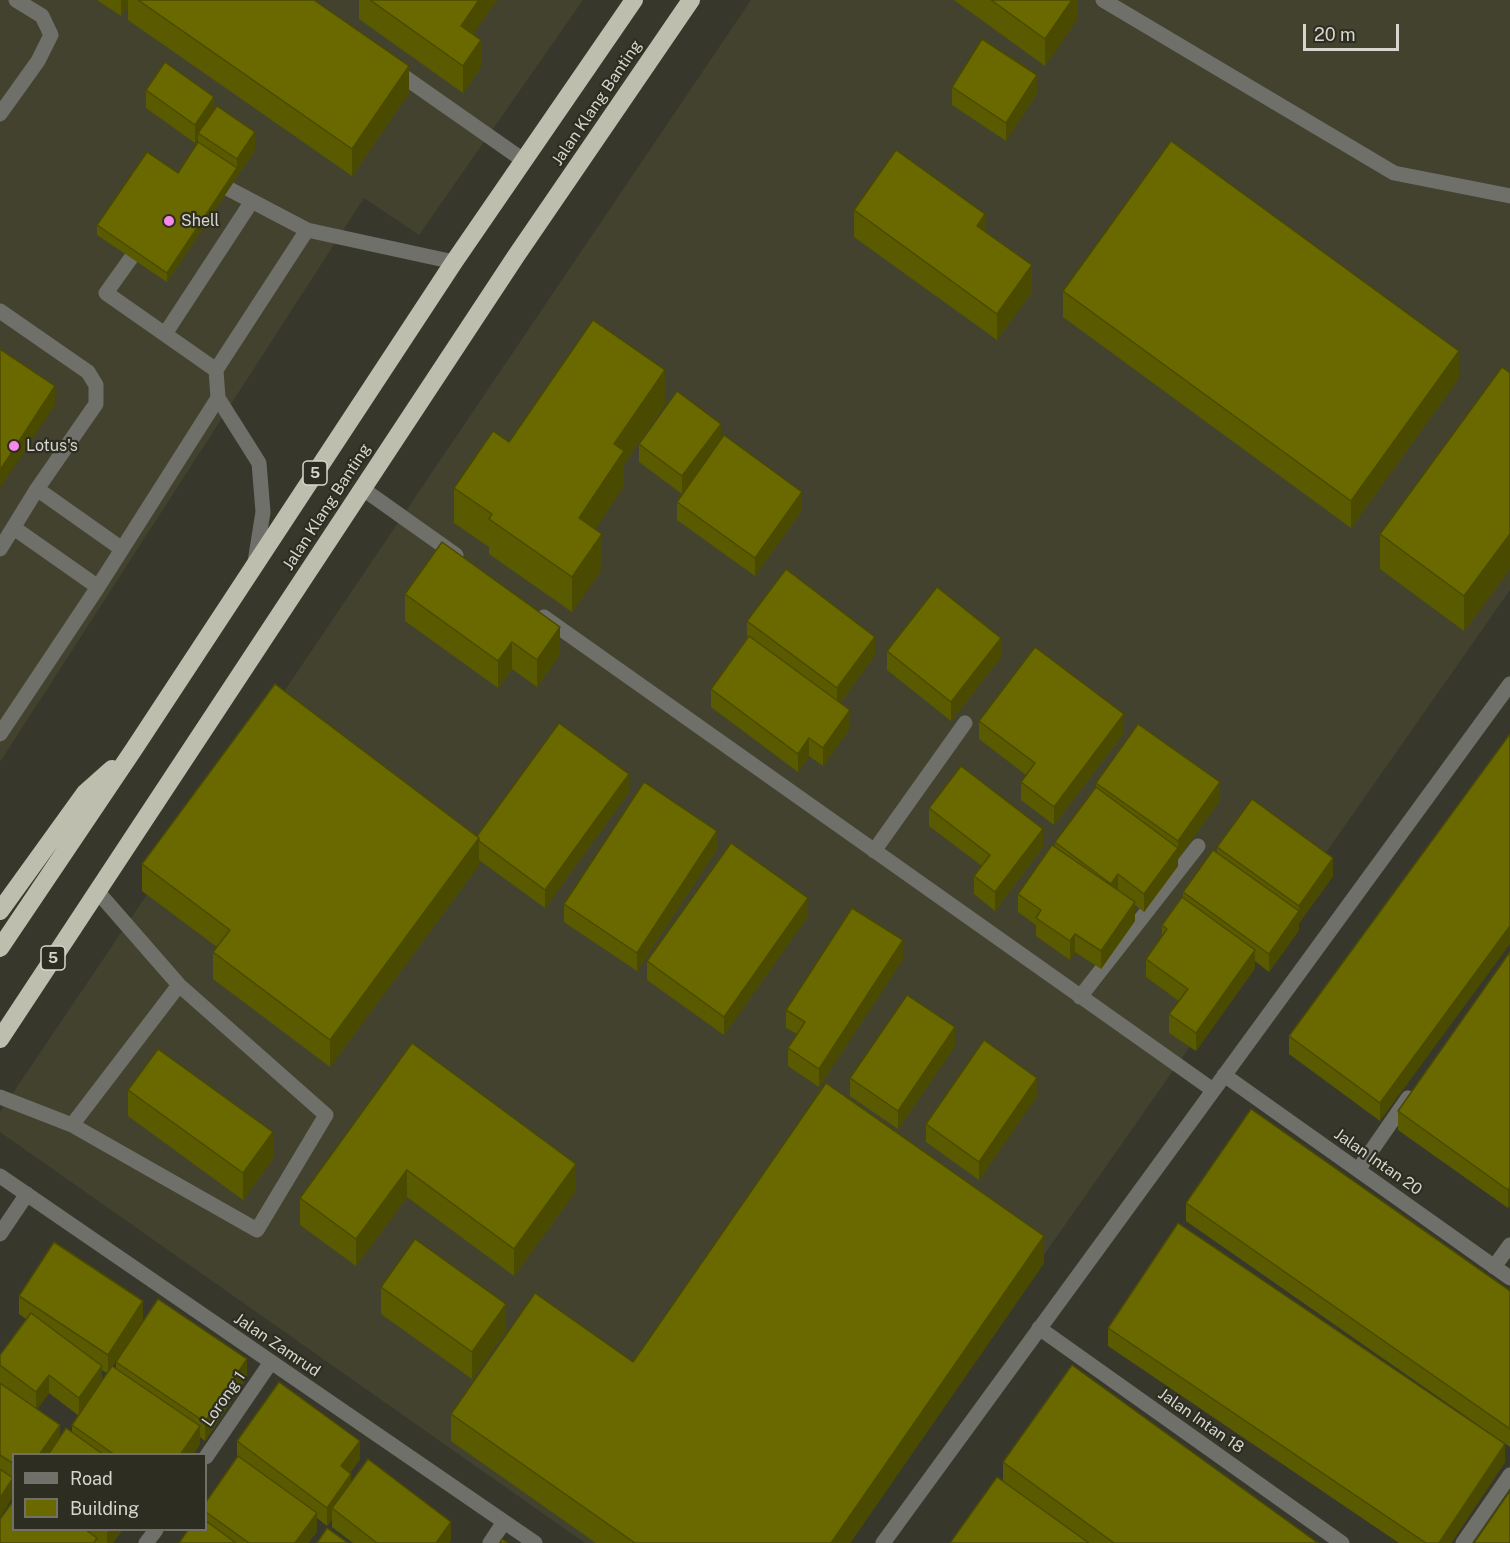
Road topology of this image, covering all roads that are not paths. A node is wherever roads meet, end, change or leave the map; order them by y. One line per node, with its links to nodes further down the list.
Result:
1 (16, 0): 6 (street)
2 (634, 0): 7 (highway, Jalan Klang Banting / 5)
3 (691, 0): 19 (highway, Jalan Klang Banting / 5)
4 (1103, 0): 9 (street)
5 (381, 60): 7 (street)
6 (0, 114)
7 (523, 160): 13 (highway, Jalan Klang Banting / 5)
8 (229, 189): 10 (street)
9 (1510, 196)
10 (252, 201): 11 (street); 15 (street)
11 (307, 230): 13 (street); 16 (street)
12 (131, 258): 15 (street)
13 (454, 262): 24 (highway, Jalan Klang Banting / 5)
14 (0, 311): 18 (street)
15 (165, 334): 16 (street)
16 (216, 370): 17 (street)
17 (218, 398): 22 (street); 24 (street)
18 (37, 489): 20 (street); 22 (street)
19 (363, 489): 23 (street); 33 (highway, Jalan Klang Banting / 5)
20 (14, 528): 21 (street); 25 (street)
21 (0, 549)
22 (122, 549): 25 (street)
23 (469, 564)
24 (255, 565): 30 (highway, Jalan Klang Banting / 5)
25 (98, 587): 29 (street)
26 (536, 612): 32 (street)
27 (1510, 684): 39 (street)
28 (964, 723): 32 (street)
29 (0, 734)
30 (134, 749): 34 (highway); 35 (highway, Jalan Klang Banting / 5)
31 (1198, 846): 37 (street)
32 (874, 851): 37 (street)
33 (97, 891): 36 (street); 38 (highway, Jalan Klang Banting / 5)
34 (0, 911)
35 (0, 948)
36 (179, 985): 43 (street); 43 (street)
37 (1080, 997): 41 (street)
38 (3, 1031)
39 (1224, 1075): 41 (street); 44 (street, Jalan Intan 20)
40 (1417, 1085): 44 (street)
41 (1213, 1090): 51 (street)
42 (0, 1097): 43 (street)
43 (72, 1125)
44 (1358, 1170): 49 (street, Jalan Intan 20)
45 (0, 1176): 46 (street, Jalan Zamrud)
46 (27, 1194): 47 (street); 52 (street, Jalan Zamrud)
47 (0, 1234)
48 (1510, 1245): 49 (street)
49 (1494, 1267): 50 (street, Jalan Intan 20)
50 (1510, 1278)
51 (1040, 1328): 60 (street); 61 (street, Jalan Intan 18)
52 (271, 1362): 53 (street, Lorong 1); 55 (street, Jalan Zamrud)
53 (207, 1456)
54 (1510, 1475): 62 (street)
55 (504, 1522): 58 (street); 59 (street, Jalan Zamrud)
56 (155, 1531): 57 (street)
57 (146, 1543)
58 (490, 1543)
59 (535, 1543)
60 (883, 1543)
61 (1342, 1543)
62 (1462, 1543)

